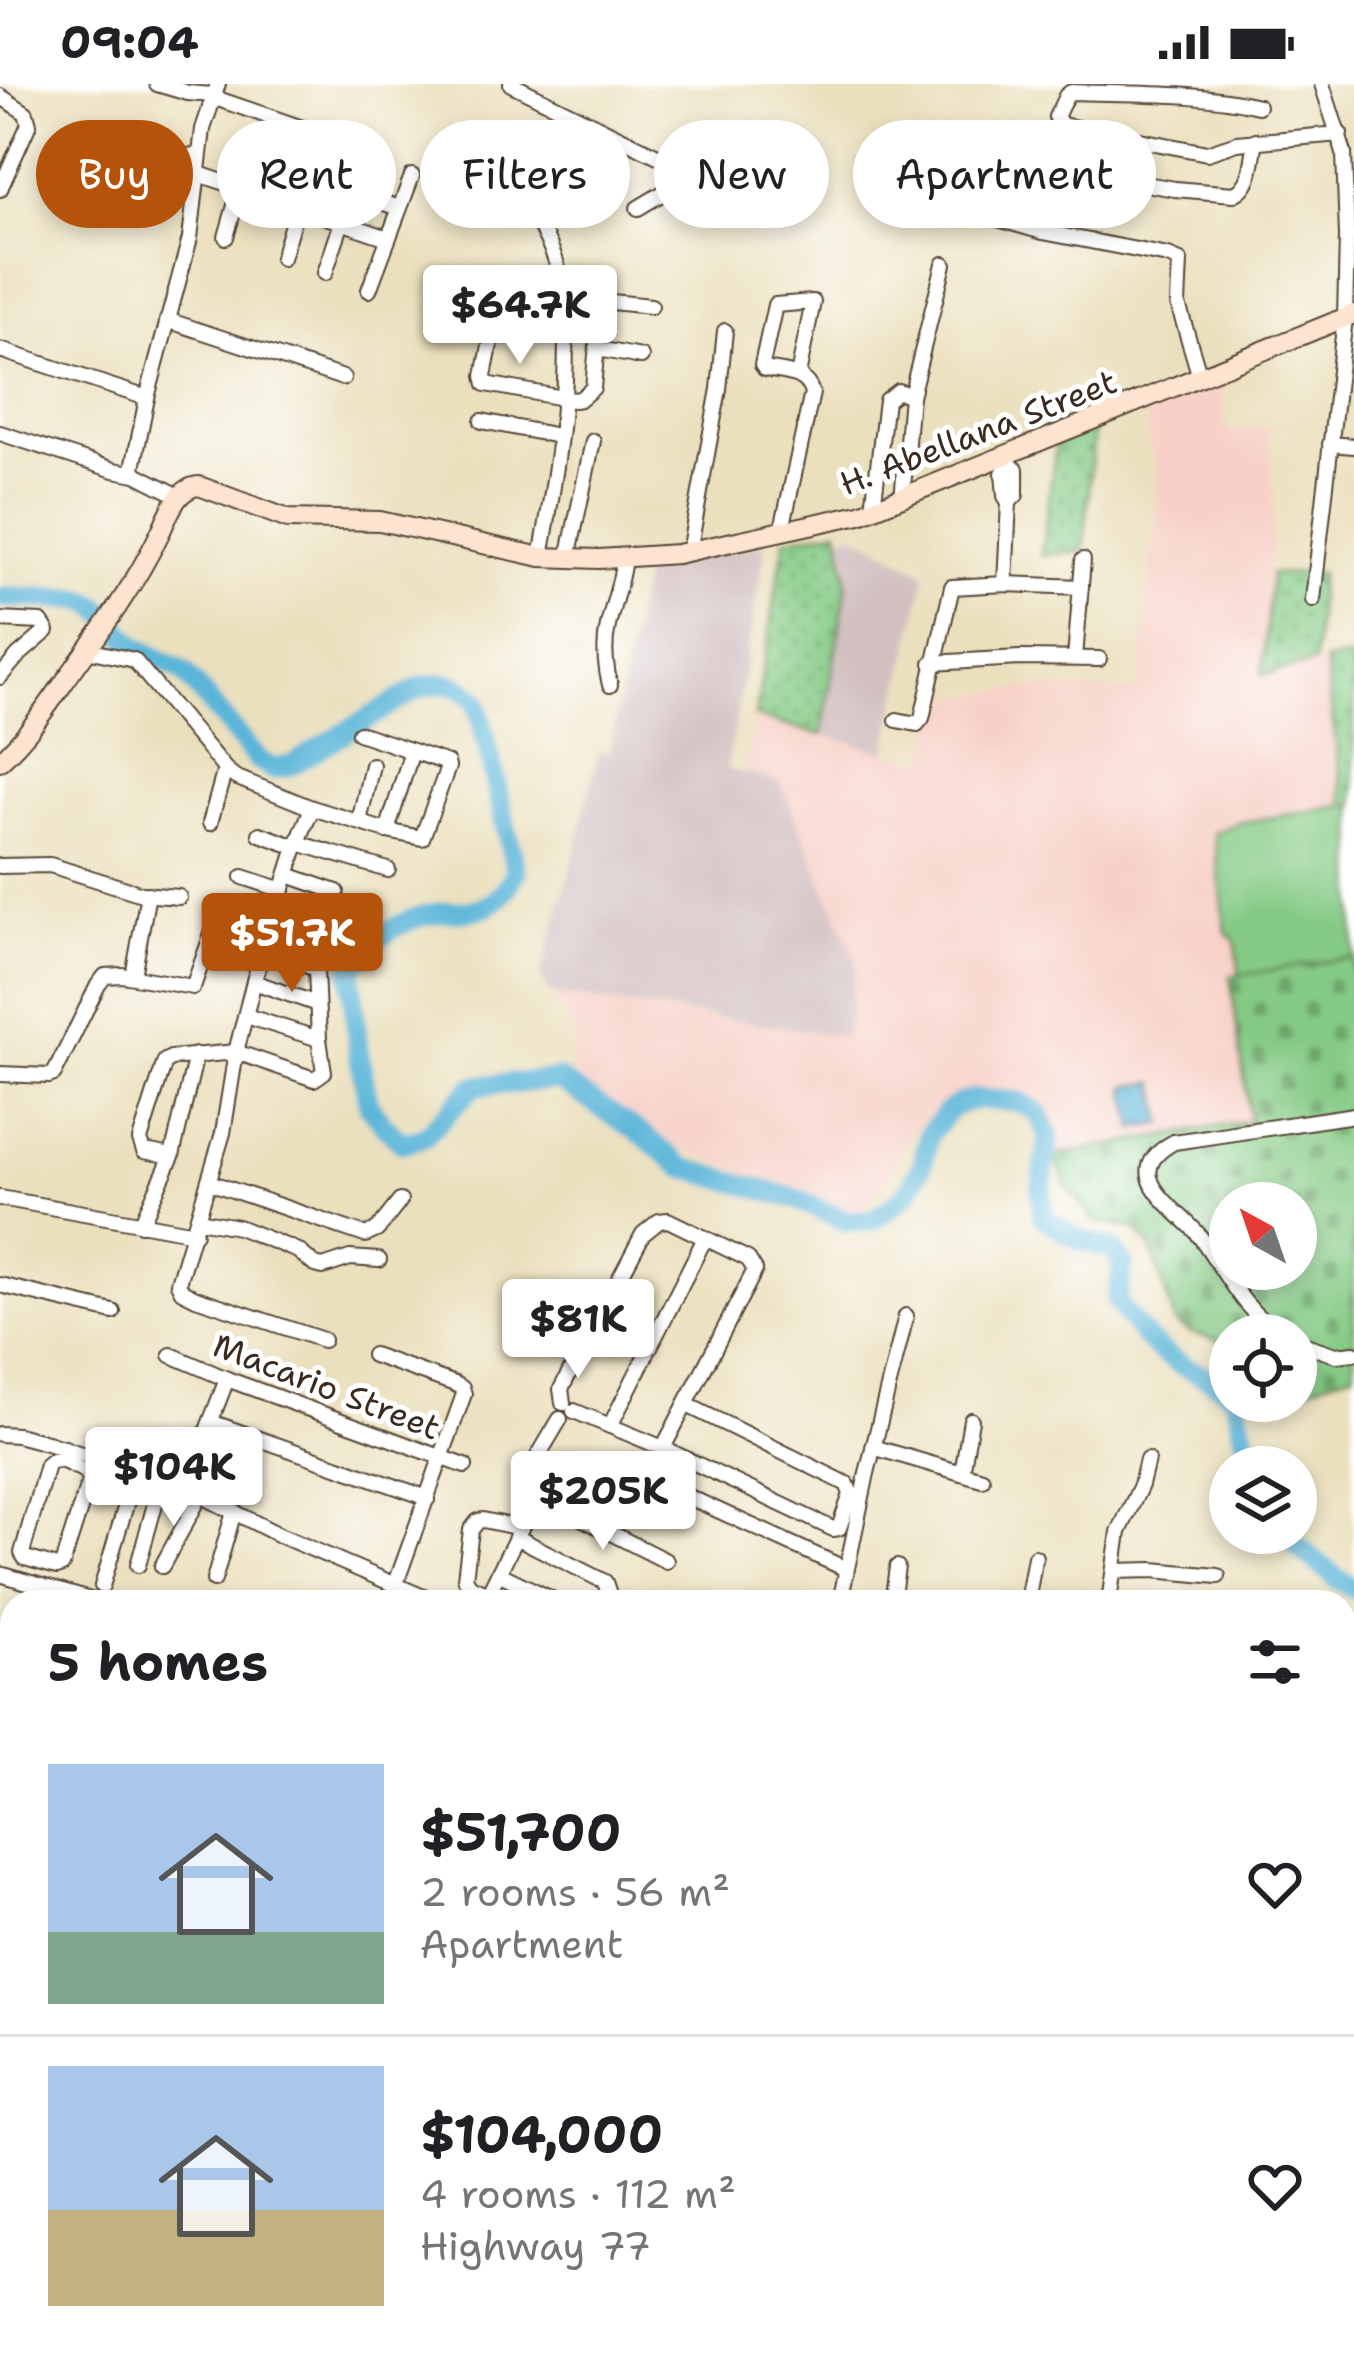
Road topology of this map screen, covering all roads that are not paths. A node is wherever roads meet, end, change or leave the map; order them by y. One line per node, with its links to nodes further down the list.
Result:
1 (157, 84): 4 (street)
2 (511, 84): 18 (street)
3 (1322, 84): 8 (street)
4 (215, 92): 7 (street); 11 (street)
5 (0, 97): 15 (street)
6 (1258, 106): 9 (street)
7 (285, 120)
8 (1340, 134): 9 (street); 32 (street)
9 (1256, 140): 14 (street)
10 (193, 163): 11 (street)
11 (197, 165): 12 (street); 33 (street)
12 (217, 176)
13 (412, 176): 17 (street)
14 (1156, 186)
15 (0, 189)
16 (396, 207): 17 (street)
17 (399, 208): 26 (street)
18 (638, 208)
19 (229, 228): 25 (street)
20 (293, 228): 27 (street)
21 (340, 228): 29 (street)
22 (359, 228): 26 (street)
23 (540, 228): 44 (street)
24 (1028, 228): 40 (street)
25 (226, 238)
26 (388, 238): 30 (street)
27 (282, 258)
28 (944, 263): 42 (street)
29 (326, 273)
30 (369, 290)
31 (651, 306): 36 (street)
32 (1349, 316): 40 (main road, H. Abellana Street); 49 (street)
33 (167, 320): 41 (street); 43 (street)
34 (495, 321): 44 (street)
35 (725, 331): 57 (street)
36 (598, 349): 38 (street); 44 (street)
37 (0, 350): 43 (street)
38 (641, 357)
39 (798, 374): 39 (street); 56 (street)
40 (1200, 377): 51 (main road, H. Abellana Street)
41 (344, 378)
42 (911, 396): 54 (street); 55 (street)
43 (147, 398): 52 (street)
44 (563, 400): 47 (street)
45 (482, 421): 47 (street)
46 (0, 433): 52 (street)
47 (558, 436): 58 (street)
48 (593, 441): 59 (street)
49 (1330, 444): 50 (street); 64 (street)
50 (1354, 446)
51 (1010, 460): 54 (main road, H. Abellana Street); 62 (street)
52 (136, 474): 53 (street)
53 (184, 492): 58 (main road, H. Abellana Street); 66 (main road)
54 (902, 499): 55 (main road, H. Abellana Street)
55 (873, 508): 56 (main road, H. Abellana Street)
56 (782, 529): 57 (main road, H. Abellana Street)
57 (689, 552): 60 (main road, H. Abellana Street)
58 (541, 557): 59 (main road, H. Abellana Street)
59 (568, 558): 60 (main road, H. Abellana Street)
60 (624, 559): 71 (street)
61 (1083, 560): 63 (street)
62 (1005, 584): 63 (street); 69 (street)
63 (1081, 587): 67 (street)
64 (1313, 600)
65 (0, 620): 70 (street)
66 (87, 650): 75 (main road); 77 (street)
67 (1075, 658): 68 (street); 69 (street)
68 (1100, 659)
69 (932, 663): 72 (street)
70 (0, 677)
71 (610, 685)
72 (897, 720)
73 (359, 733): 74 (street)
74 (412, 752): 81 (street); 81 (street)
75 (0, 761)
76 (372, 765): 79 (street)
77 (225, 769): 78 (street); 80 (street)
78 (312, 808): 79 (street); 83 (street)
79 (359, 822): 81 (street)
80 (210, 824)
81 (387, 831)
82 (260, 834): 83 (street)
83 (297, 845): 85 (street); 87 (street)
84 (0, 866): 89 (street)
85 (388, 870)
86 (243, 877): 87 (street)
87 (285, 882): 88 (street); 91 (street)
88 (337, 892)
89 (148, 894): 90 (street); 96 (street)
90 (179, 897)
91 (276, 913): 92 (street); 95 (street)
92 (270, 930): 94 (street); 96 (street)
93 (215, 950): 94 (street)
94 (262, 958): 95 (street); 97 (street)
95 (316, 969): 98 (street)
96 (133, 976): 103 (street)
97 (254, 982): 98 (street); 99 (street)
98 (317, 1004): 100 (street)
99 (246, 1016): 100 (street); 101 (street)
100 (319, 1040): 101 (street)
101 (236, 1052): 102 (street); 106 (street)
102 (196, 1055): 105 (street); 105 (street)
103 (0, 1074)
104 (1354, 1115): 115 (street)
105 (172, 1156): 109 (street)
106 (209, 1182): 108 (street); 110 (street)
107 (0, 1198): 109 (street)
108 (400, 1201)
109 (141, 1224): 110 (street)
110 (196, 1226): 112 (street); 117 (street)
111 (705, 1238): 123 (street); 124 (street); 127 (street)
112 (380, 1260)
113 (0, 1285): 114 (street)
114 (113, 1312)
115 (1256, 1314)
116 (906, 1316): 129 (street)
117 (323, 1340)
118 (1317, 1349): 119 (street)
119 (1354, 1353)
120 (171, 1355): 122 (street, Macario Street)
121 (373, 1355): 132 (street)
122 (227, 1379): 126 (street); 132 (street, Macario Street)
123 (686, 1405): 130 (street); 130 (street)
124 (566, 1411): 127 (street); 141 (street)
125 (971, 1420): 136 (street)
126 (211, 1422): 140 (street); 143 (street)
127 (610, 1426): 130 (street)
128 (0, 1434): 131 (street)
129 (873, 1447): 136 (street); 151 (street)
130 (663, 1448)
131 (63, 1454): 131 (street); 135 (street)
132 (441, 1459): 134 (street, Macario Street); 143 (street)
133 (1148, 1460): 152 (street)
134 (465, 1466)
135 (136, 1471): 137 (street); 159 (street)
136 (962, 1473): 138 (street)
137 (162, 1479): 140 (street); 148 (street)
138 (982, 1479)
139 (665, 1486): 151 (street)
140 (185, 1487): 142 (street)
141 (532, 1493): 145 (street); 147 (street)
142 (201, 1495): 144 (street); 149 (street)
143 (428, 1498): 157 (street)
144 (234, 1512): 156 (street); 157 (street)
145 (519, 1533): 154 (street); 161 (street); 164 (street)
146 (1035, 1557): 167 (street)
147 (666, 1561)
148 (138, 1564)
149 (162, 1566)
150 (898, 1567): 166 (street)
151 (846, 1569): 165 (street)
152 (1114, 1571): 155 (street); 168 (street)
153 (0, 1574): 158 (street)
154 (498, 1574): 162 (street); 163 (street)
155 (1218, 1576)
156 (214, 1580)
157 (395, 1586): 160 (street)
158 (80, 1590)
159 (101, 1590)
160 (405, 1590)
161 (475, 1590)
162 (490, 1590)
163 (532, 1590)
164 (608, 1590)
165 (842, 1590)
166 (894, 1590)
167 (1029, 1590)
168 (1111, 1590)

